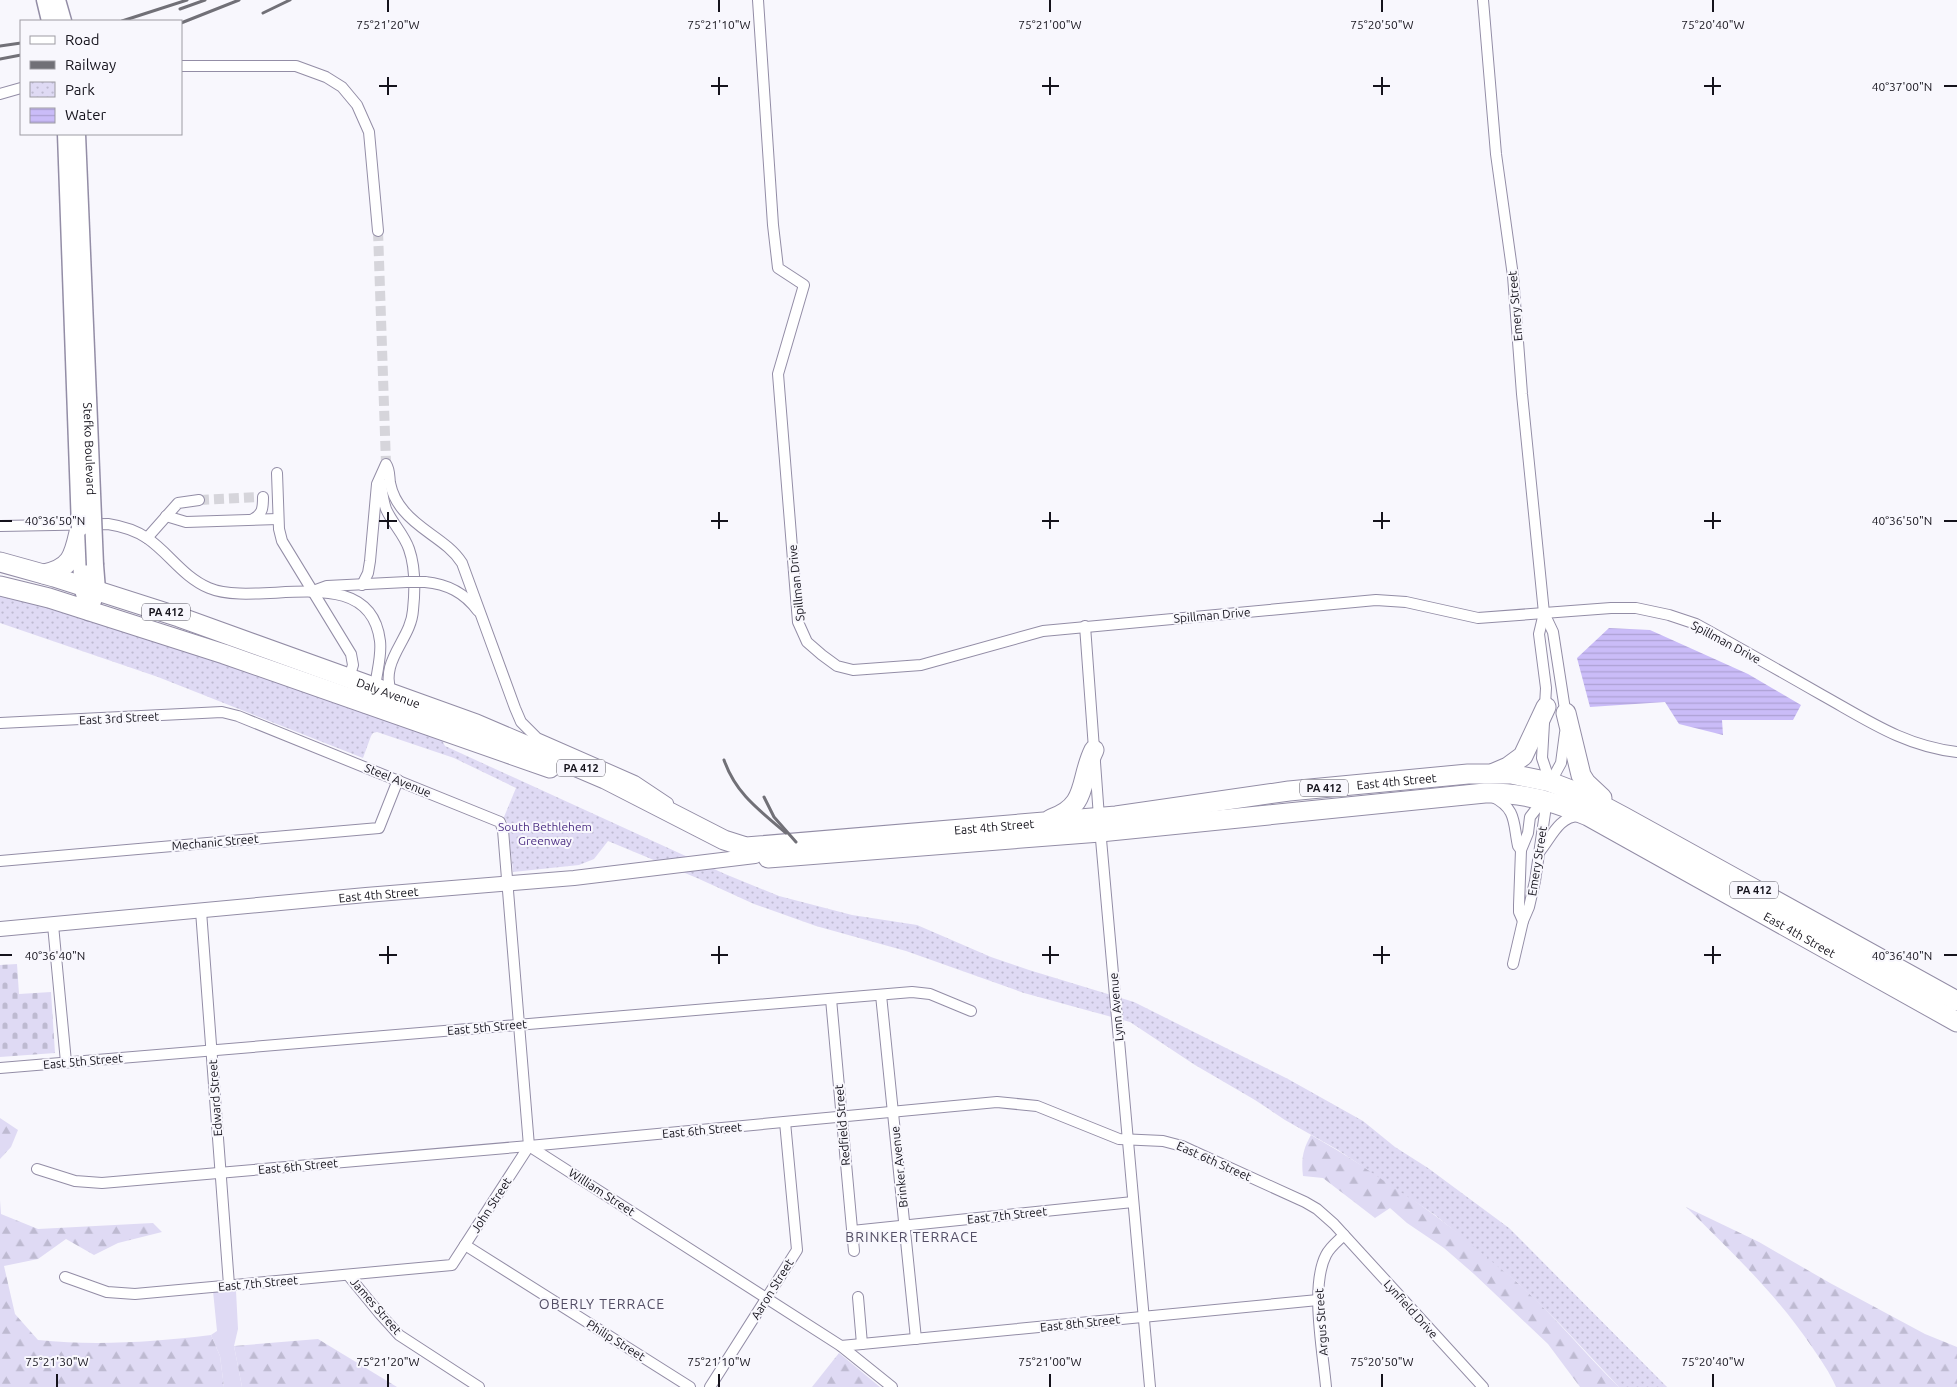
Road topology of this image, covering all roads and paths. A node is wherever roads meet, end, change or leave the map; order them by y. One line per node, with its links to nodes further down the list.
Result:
1 (45, 0): 5 (main road)
2 (57, 0): 6 (main road)
3 (758, 0): 33 (street, Spillman Drive)
4 (1483, 0): 31 (street, Emery Street)
5 (50, 20)
6 (63, 20)
7 (182, 66): 12 (street)
8 (20, 88): 9 (street)
9 (0, 94)
10 (66, 135): 21 (main road, Stefko Boulevard, bridge)
11 (77, 135): 24 (main road, Stefko Boulevard, bridge)
12 (378, 231)
13 (386, 469): 26 (street); 32 (street); 36 (street)
14 (278, 496): 15 (street); 15 (street); 18 (street)
15 (260, 497): 19 (street)
16 (199, 500): 17 (street)
17 (166, 516): 19 (street); 22 (street)
18 (278, 518): 19 (street); 29 (street)
19 (253, 520)
20 (0, 526): 22 (street)
21 (80, 528): 24 (highway)
22 (147, 538): 29 (street)
23 (0, 562): 25 (highway, Daly Avenue / PA 412)
24 (81, 565): 25 (highway); 28 (main road, Stefko Boulevard)
25 (44, 574): 28 (highway, Daly Avenue / PA 412)
26 (362, 584): 29 (street); 32 (street, bridge)
27 (0, 586): 30 (highway, Daly Avenue / PA 412)
28 (90, 588): 30 (main road, Stefko Boulevard); 34 (highway, Daly Avenue / PA 412)
29 (312, 591): 34 (street); 36 (street)
30 (89, 612): 35 (highway, Daly Avenue / PA 412)
31 (1544, 613): 33 (street, Spillman Drive); 37 (street, Emery Street); 38 (street, Emery Street); 42 (street, Spillman Drive)
32 (484, 623): 52 (street)
33 (1085, 626): 41 (street, Lynn Avenue)
34 (349, 678): 35 (street); 36 (highway, Daly Avenue / PA 412)
35 (324, 688): 36 (highway, Daly Avenue / PA 412)
36 (383, 697): 52 (highway, Daly Avenue / PA 412); 55 (highway, Daly Avenue / PA 412)
37 (1546, 706): 43 (highway); 45 (street, Emery Street)
38 (1566, 713): 45 (street, Emery Street); 49 (highway)
39 (238, 716): 40 (street, East 3rd Street); 44 (street, Steel Avenue)
40 (0, 723)
41 (1094, 750): 50 (highway); 51 (street, Lynn Avenue)
42 (1957, 752)
43 (1492, 773): 45 (highway, East 4th Street / PA 412); 51 (highway, East 4th Street / PA 412)
44 (398, 780): 57 (street, Mechanic Street); 58 (street, Steel Avenue)
45 (1550, 782): 47 (street, Emery Street); 49 (highway, East 4th Street / PA 412)
46 (1485, 793): 47 (highway, East 4th Street / PA 412); 51 (highway, East 4th Street / PA 412); 54 (street)
47 (1544, 800): 48 (highway, East 4th Street / PA 412); 54 (street, Emery Street); 56 (street, Emery Street)
48 (1588, 816): 56 (street); 68 (highway, East 4th Street / PA 412)
49 (1624, 817): 66 (highway, East 4th Street / PA 412)
50 (1039, 823): 51 (highway, East 4th Street / PA 412); 53 (highway, East 4th Street / PA 412)
51 (1100, 824): 53 (highway, East 4th Street / PA 412); 76 (street, Lynn Avenue)
52 (698, 827): 55 (highway, Daly Avenue / PA 412)
53 (807, 849): 55 (highway, East 4th Street / PA 412); 55 (highway, East 4th Street / PA 412)
54 (1521, 850): 60 (street, Emery Street)
55 (761, 851): 58 (main road, East 4th Street)
56 (1539, 852): 60 (street, Emery Street)
57 (0, 860)
58 (508, 882): 59 (main road, East 4th Street); 69 (street)
59 (201, 911): 61 (main road, East 4th Street); 70 (street, Edward Street)
60 (1523, 921): 63 (street, Emery Street)
61 (53, 925): 62 (main road, East 4th Street); 71 (street)
62 (0, 930)
63 (1513, 964)
64 (881, 994): 65 (street, East 5th Street); 67 (street, East 5th Street); 73 (street, Brinker Avenue)
65 (831, 999): 69 (street, East 5th Street); 74 (street, Redfield Street)
66 (1957, 1001)
67 (971, 1011)
68 (1957, 1022)
69 (520, 1024): 70 (street, East 5th Street); 77 (street)
70 (211, 1050): 71 (street, East 5th Street); 79 (street, Edward Street)
71 (66, 1062): 72 (street, East 5th Street)
72 (0, 1068)
73 (893, 1112): 74 (street, East 6th Street); 76 (street, East 6th Street); 81 (street, Brinker Avenue)
74 (841, 1116): 75 (street, East 6th Street); 82 (street, Redfield Street)
75 (785, 1122): 77 (street, East 6th Street); 91 (street, Aaron Street)
76 (1127, 1141): 80 (street, Lynn Avenue); 83 (street, East 6th Street)
77 (530, 1146): 79 (street, East 6th Street); 84 (street, John Street); 91 (street, William Street)
78 (36, 1169): 79 (street, East 6th Street)
79 (221, 1172): 89 (street, Edward Street)
80 (1133, 1202): 81 (street, East 7th Street); 93 (street, Lynn Avenue)
81 (904, 1226): 82 (street, East 7th Street); 94 (street, Brinker Avenue)
82 (852, 1231): 85 (street, Redfield Street)
83 (1342, 1233): 92 (street, Argus Street); 103 (street, Lynfield Drive)
84 (466, 1245): 86 (street, John Street); 98 (street, Philip Street)
85 (854, 1251)
86 (452, 1265): 87 (street, East 7th Street)
87 (348, 1274): 89 (street, East 7th Street); 97 (street, James Street)
88 (65, 1277): 89 (street, East 7th Street)
89 (229, 1286)
90 (858, 1297): 95 (street)
91 (767, 1298): 96 (street, William Street); 99 (street, Aaron Street)
92 (1318, 1300): 93 (street, East 8th Street); 102 (street, Argus Street)
93 (1143, 1317): 94 (street, East 8th Street); 101 (street, Lynn Avenue)
94 (916, 1339): 95 (street, East 8th Street)
95 (862, 1344): 96 (street, East 8th Street)
96 (841, 1346): 100 (street, William Street)
97 (479, 1387)
98 (690, 1387)
99 (710, 1387)
100 (892, 1387)
101 (1150, 1387)
102 (1326, 1387)
103 (1483, 1387)

